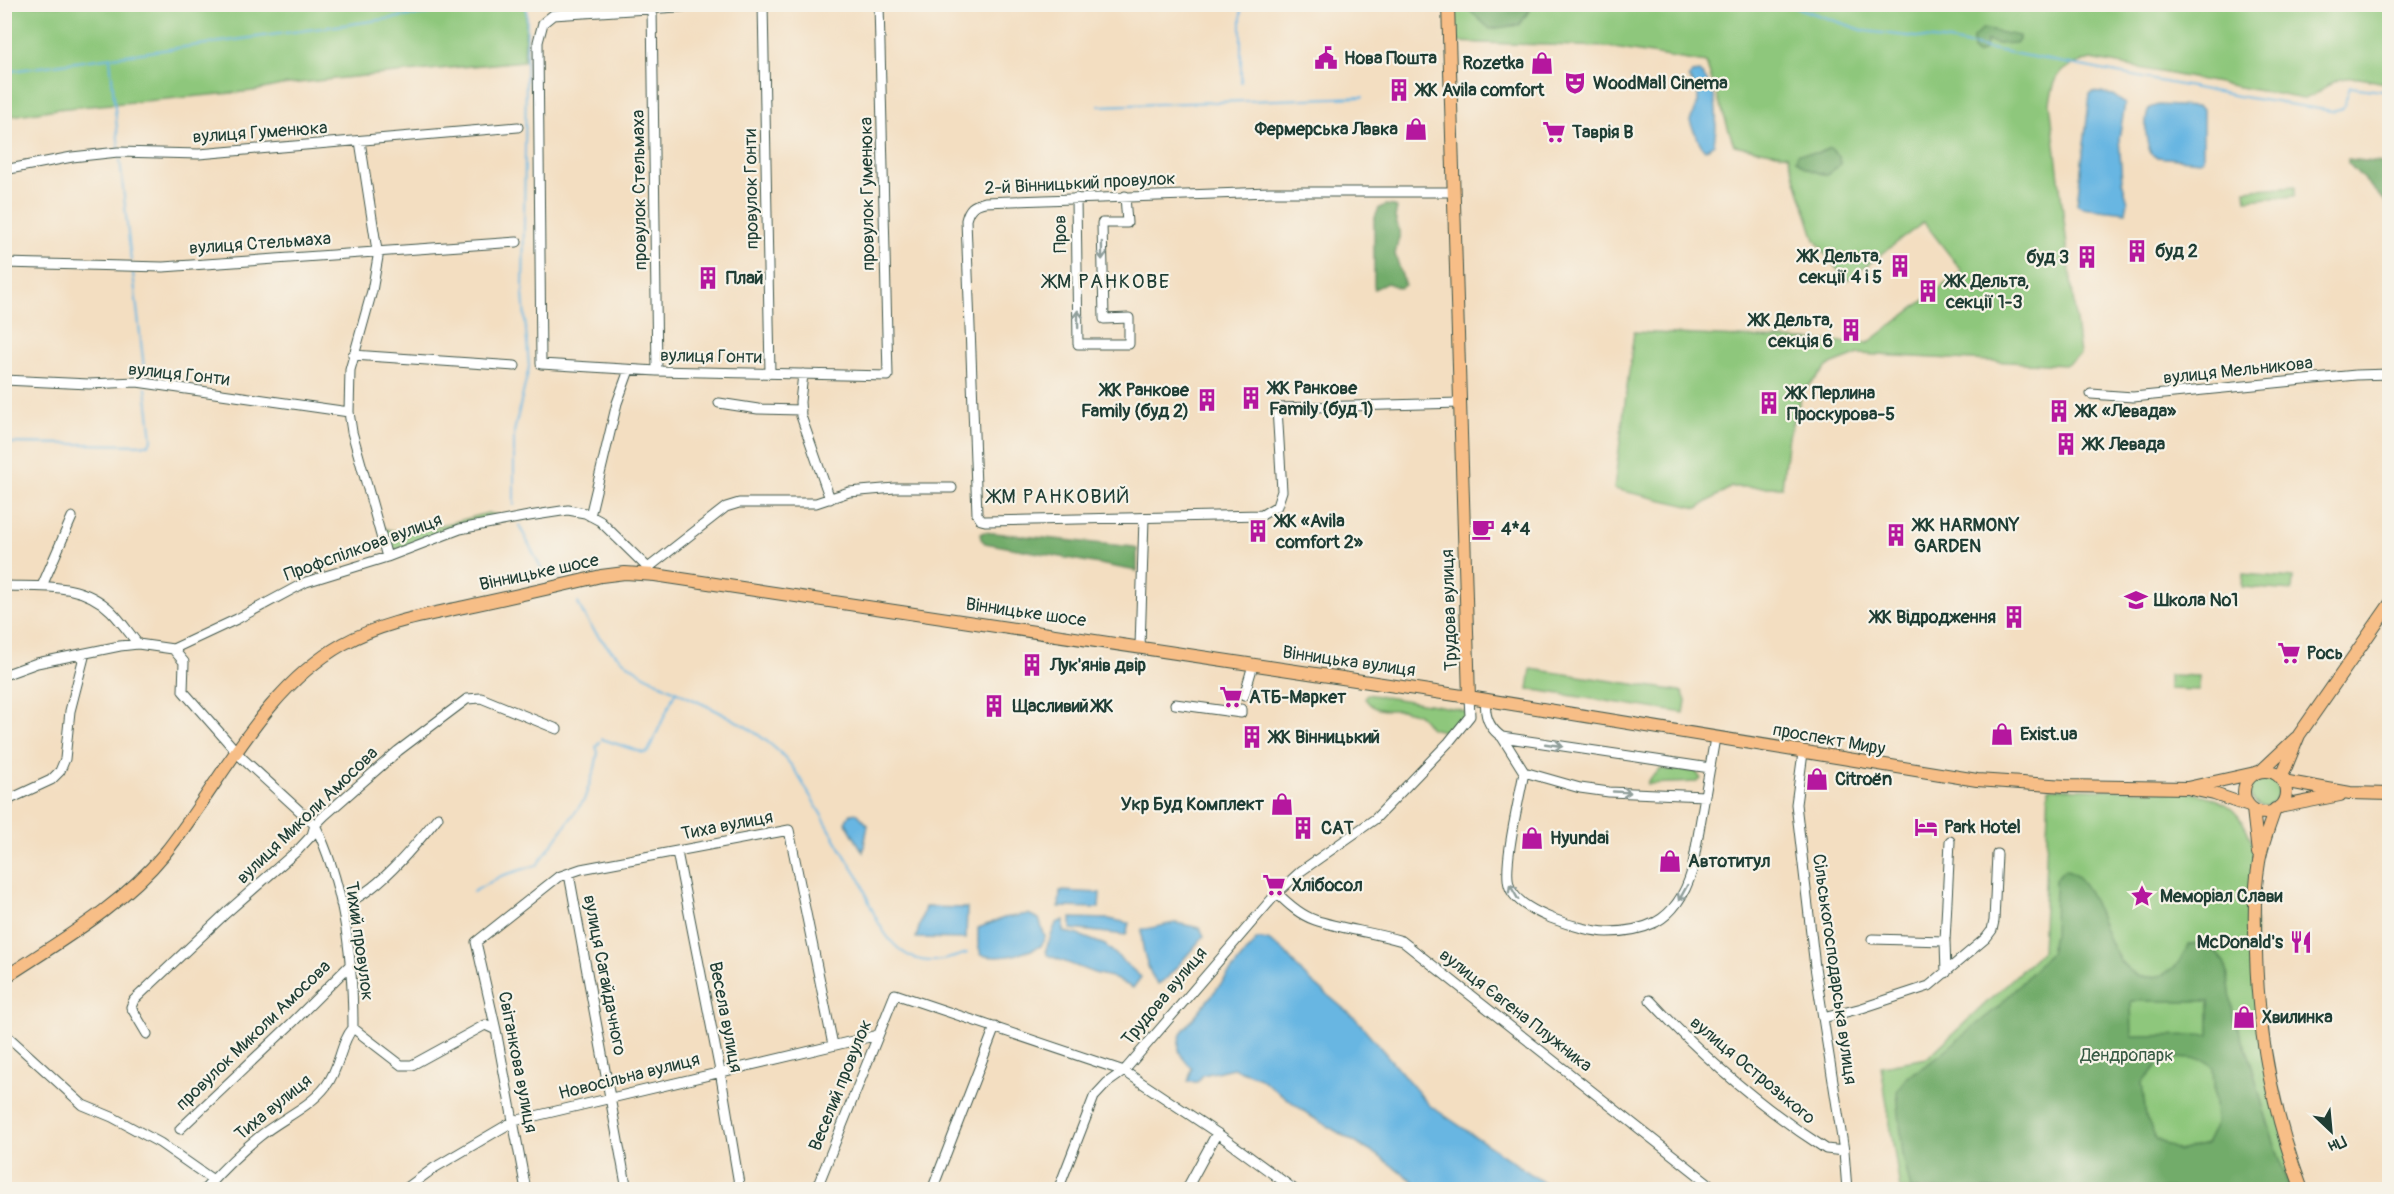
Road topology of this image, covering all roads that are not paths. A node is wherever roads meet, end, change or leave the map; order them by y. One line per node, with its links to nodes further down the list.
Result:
1 (725, 4): 5 (street)
2 (763, 4): 19 (street, провулок Гонти)
3 (879, 4): 22 (street, провулок Гуменюка)
4 (1448, 4): 9 (main road, Трудова вулиця)
5 (652, 8): 17 (street, вулиця Гонти); 18 (street, провулок Стельмаха)
6 (518, 127): 7 (street, вулиця Гуменюка)
7 (360, 141): 8 (street, вулиця Гуменюка); 13 (street)
8 (4, 170)
9 (1454, 192): 10 (street, 2-й Вінницький провулок); 26 (main road, Трудова вулиця)
10 (1125, 196): 11 (street, 2-й Вінницький провулок); 11 (street, Пров, one-way to 11)
11 (1076, 198): 33 (street, 2-й Вінницький провулок)
12 (517, 242): 13 (street, вулиця Стельмаха)
13 (377, 253): 14 (street, вулиця Стельмаха); 15 (street)
14 (4, 263)
15 (353, 355): 16 (street); 28 (street)
16 (515, 366)
17 (629, 370): 18 (street, вулиця Гонти); 31 (street)
18 (657, 372): 19 (street, вулиця Гонти)
19 (770, 373): 20 (street, вулиця Гонти)
20 (803, 374): 22 (street, вулиця Гонти); 27 (street)
21 (2390, 374): 24 (street, вулиця Мельникова)
22 (881, 376)
23 (4, 380): 28 (street, вулиця Гонти)
24 (2091, 393)
25 (719, 403): 27 (street)
26 (1461, 403): 33 (street); 47 (main road, Трудова вулиця)
27 (801, 410): 30 (street)
28 (350, 412): 34 (street)
29 (952, 488): 30 (street)
30 (830, 499): 35 (street)
31 (590, 516): 34 (street, Профспілкова вулиця); 35 (street, Профспілкова вулиця)
32 (72, 517): 37 (street)
33 (1144, 518): 40 (street)
34 (387, 557): 41 (street, Профспілкова вулиця)
35 (647, 571): 40 (main road, Вінницьке шосе); 55 (main road, Вінницьке шосе)
36 (4, 586): 37 (street)
37 (42, 586): 39 (street)
38 (2390, 604): 52 (main road)
39 (138, 644): 41 (street); 42 (street)
40 (1140, 647): 43 (main road, Вінницьке шосе)
41 (173, 649): 55 (street)
42 (85, 653): 45 (street); 66 (street)
43 (1224, 661): 44 (main road, Вінницька вулиця)
44 (1253, 665): 46 (street); 47 (main road, Вінницька вулиця)
45 (4, 675)
46 (1244, 696)
47 (1469, 697): 48 (main road, проспект Миру); 77 (street, Трудова вулиця)
48 (1485, 699): 53 (street); 54 (main road, проспект Миру)
49 (1175, 704): 50 (street)
50 (1242, 709)
51 (557, 729): 71 (street, вулиця Миколи Амосова)
52 (2299, 735): 59 (main road); 60 (main road)
53 (1500, 736): 57 (street, one-way to 57); 58 (street)
54 (1716, 738): 56 (main road, проспект Миру); 57 (street)
55 (236, 752): 71 (street); 84 (main road, Вінницьке шосе)
56 (1803, 753): 62 (main road, проспект Миру); 86 (street, Сільськогосподарська вулиця)
57 (1710, 768): 65 (street)
58 (1524, 772): 65 (street, one-way to 65); 65 (street, one-way to 58)
59 (2258, 772): 60 (main road); 62 (main road, проспект Миру); 67 (main road)
60 (2282, 780): 63 (main road); 68 (main road)
61 (4, 787): 66 (street)
62 (2187, 788): 67 (main road, проспект Миру)
63 (2350, 793): 64 (main road); 68 (main road)
64 (2390, 794)
65 (1705, 796)
66 (10, 799): 69 (street)
67 (2251, 808): 68 (main road); 75 (main road)
68 (2277, 808): 75 (main road)
69 (4, 813)
70 (438, 817): 78 (street)
71 (315, 825): 78 (street, Тихий провулок); 91 (street, вулиця Миколи Амосова)
72 (1950, 841): 80 (street)
73 (677, 852): 76 (street, Тиха вулиця); 93 (street, Тиха вулиця); 94 (street, Весела вулиця)
74 (1997, 854): 83 (street)
75 (2259, 863): 114 (main road)
76 (569, 874): 81 (street, Тиха вулиця); 96 (street, вулиця Сагайдачного)
77 (1276, 893): 95 (street, Трудова вулиця); 112 (street, вулиця Євгена Плужника)
78 (341, 904): 82 (street, Тихий провулок)
79 (1872, 939): 80 (street)
80 (1945, 941): 83 (street)
81 (477, 942): 89 (street, Світанкова вулиця)
82 (350, 965): 88 (street, Тихий провулок); 98 (street, провулок Миколи Амосова)
83 (1946, 973): 86 (street)
84 (4, 978)
85 (1650, 1000): 100 (street, вулиця Острозького)
86 (1823, 1018): 100 (street, Сільськогосподарська вулиця)
87 (995, 1027): 92 (street, Веселий провулок); 95 (street); 108 (street)
88 (353, 1028): 89 (street); 101 (street, Тиха вулиця)
89 (496, 1030): 97 (street, Світанкова вулиця)
90 (4, 1033): 101 (street)
91 (147, 1034)
92 (878, 1035): 93 (street, Новосільна вулиця); 107 (street, Веселий провулок)
93 (833, 1045): 94 (street, Новосільна вулиця)
94 (720, 1071): 96 (street, Новосільна вулиця); 106 (street, Весела вулиця)
95 (1124, 1071): 99 (street); 109 (street, Трудова вулиця)
96 (611, 1097): 97 (street, Новосільна вулиця); 105 (street, вулиця Сагайдачного)
97 (514, 1121): 103 (street, Новосільна вулиця); 104 (street, Світанкова вулиця)
98 (180, 1129)
99 (1217, 1133): 110 (street); 111 (street)
100 (1844, 1150): 113 (street, Сільськогосподарська вулиця)
101 (213, 1180): 102 (street, Тиха вулиця)
102 (204, 1190)
103 (404, 1190)
104 (526, 1190)
105 (627, 1190)
106 (740, 1190)
107 (816, 1190)
108 (932, 1190)
109 (1058, 1190)
110 (1186, 1190)
111 (1295, 1190)
112 (1717, 1190)
113 (1847, 1190)
114 (2302, 1190)

